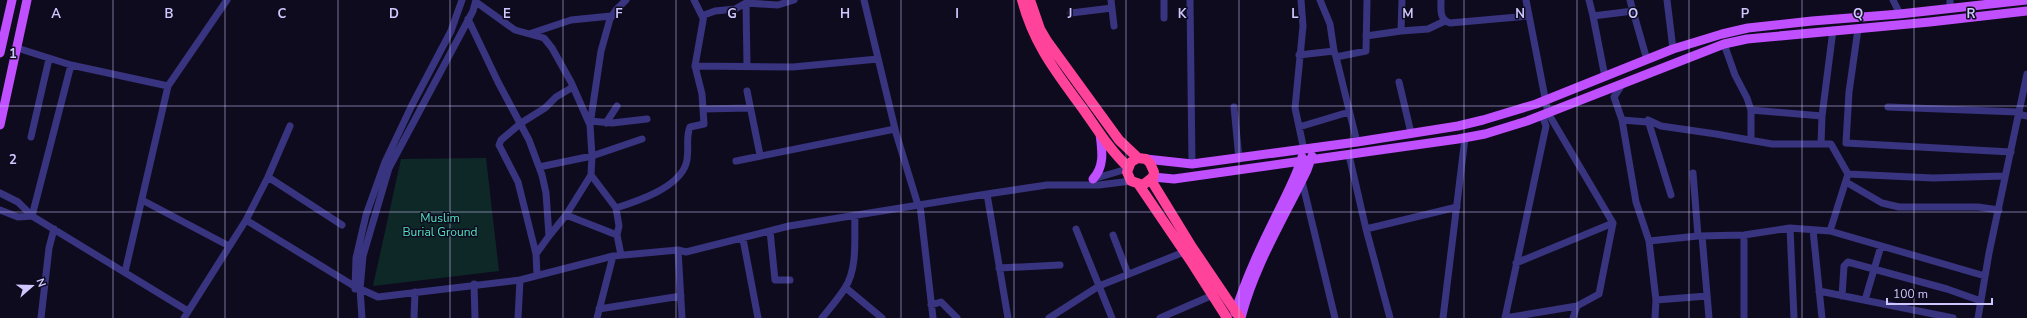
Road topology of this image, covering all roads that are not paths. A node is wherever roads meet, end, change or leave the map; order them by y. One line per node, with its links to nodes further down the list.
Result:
1 (12, 0): 50 (main road)
2 (27, 0): 48 (main road)
3 (227, 0): 63 (street)
4 (462, 0): 169 (street)
5 (626, 0): 34 (street)
6 (694, 0): 37 (street)
7 (793, 0): 27 (street)
8 (864, 0): 54 (street)
9 (1022, 0): 89 (highway)
10 (1030, 0): 103 (highway)
11 (1111, 0): 29 (street)
12 (1164, 0): 38 (street)
13 (1190, 0): 108 (street)
14 (1301, 0): 52 (street)
15 (1320, 0): 51 (street)
16 (1367, 0): 46 (street)
17 (1402, 0): 44 (street)
18 (1441, 0): 40 (street)
19 (1526, 0): 35 (street)
20 (1589, 0): 36 (street)
21 (1630, 0): 30 (street)
22 (1667, 0): 49 (street)
23 (1893, 0): 33 (street)
24 (2026, 0): 26 (main road)
25 (476, 1): 39 (street); 45 (street)
26 (1997, 2): 28 (main road)
27 (746, 3): 37 (street); 58 (street)
28 (1950, 4): 33 (main road)
29 (1112, 8): 32 (street); 41 (street)
30 (1633, 11): 36 (street); 55 (street)
31 (2027, 11): 42 (main road)
32 (1071, 14)
33 (1900, 14): 49 (main road)
34 (612, 16): 45 (street); 82 (street)
35 (1528, 16): 40 (street); 66 (street)
36 (1593, 16): 60 (street)
37 (703, 18): 57 (street)
38 (1164, 18)
39 (468, 20): 81 (street); 169 (street)
40 (1445, 21): 44 (street)
41 (1114, 26)
42 (1858, 29): 43 (main road); 95 (street)
43 (1833, 30): 47 (main road); 76 (street)
44 (1401, 31): 46 (street)
45 (530, 34): 64 (street)
46 (1366, 36): 51 (street)
47 (1724, 44): 62 (main road); 72 (street)
48 (17, 48): 53 (street); 84 (main road)
49 (1673, 49): 55 (main road)
50 (0, 53)
51 (1335, 54): 52 (street); 73 (street)
52 (1299, 55): 86 (street)
53 (49, 59): 56 (street); 90 (street)
54 (878, 59): 58 (street); 87 (street)
55 (1647, 60): 60 (main road)
56 (71, 65): 63 (street); 133 (street)
57 (695, 66): 58 (street); 71 (street)
58 (747, 66)
59 (2027, 74): 74 (street)
60 (1605, 77): 66 (main road)
61 (1399, 82): 88 (street)
62 (1623, 83): 75 (main road); 79 (street)
63 (168, 86): 125 (street)
64 (573, 87): 81 (street); 82 (street)
65 (747, 91): 70 (street)
66 (1546, 101): 75 (street); 88 (main road)
67 (617, 106): 83 (street)
68 (1234, 106): 104 (street)
69 (1888, 107): 74 (street)
70 (750, 108): 71 (street); 102 (street)
71 (703, 109): 128 (street)
72 (1751, 110): 76 (street); 93 (street)
73 (1349, 112): 86 (street); 94 (street)
74 (2018, 113): 77 (street); 99 (street)
75 (1545, 114): 91 (main road); 135 (street); 157 (street)
76 (1822, 116): 96 (street)
77 (2027, 116)
78 (647, 118): 83 (street)
79 (1622, 120): 80 (street); 150 (street)
80 (1648, 120): 93 (street); 124 (street)
81 (521, 123): 109 (street); 155 (street)
82 (590, 123): 83 (street); 101 (street)
83 (606, 123)
84 (0, 125)
85 (290, 126): 115 (street)
86 (1299, 127): 98 (street)
87 (895, 129): 102 (street); 126 (street)
88 (1412, 133): 94 (main road)
89 (1100, 134): 110 (highway); 117 (main road)
90 (31, 137)
91 (1465, 138): 100 (main road); 127 (street)
92 (642, 139): 101 (street)
93 (1751, 140): 96 (street)
94 (1357, 142): 98 (main road)
95 (1846, 143): 97 (street); 99 (street)
96 (1821, 144): 97 (street)
97 (1831, 144): 112 (street)
98 (1308, 149): 104 (main road); 105 (main road); 107 (main road)
99 (2011, 152): 114 (street)
100 (1350, 155): 105 (main road); 140 (street)
101 (592, 156): 109 (street); 113 (street)
102 (760, 156): 106 (street)
103 (1142, 159): 108 (main road); 110 (highway); 116 (highway)
104 (1239, 159): 108 (main road)
105 (1311, 160): 107 (main road); 118 (main road)
106 (736, 161)
107 (1301, 162): 116 (main road); 185 (main road)
108 (1192, 164)
109 (539, 167): 147 (street)
110 (1128, 168): 117 (street); 120 (highway)
111 (1693, 173): 148 (street)
112 (1848, 174): 114 (street); 119 (street)
113 (591, 175): 128 (street); 131 (street)
114 (2005, 176): 130 (street)
115 (268, 177): 134 (street); 136 (street)
116 (1152, 178): 120 (highway); 185 (highway)
117 (1093, 179): 121 (street)
118 (1302, 182): 185 (main road); 201 (street)
119 (1846, 182): 130 (street); 143 (street)
120 (1135, 183): 121 (street); 154 (highway)
121 (1082, 184): 123 (street)
122 (0, 193): 133 (street)
123 (987, 194): 126 (street); 159 (street)
124 (1671, 195)
125 (142, 200): 151 (street); 161 (street)
126 (919, 205): 132 (street); 180 (street)
127 (1457, 207): 140 (street); 203 (street)
128 (616, 208): 144 (street)
129 (0, 210): 133 (street)
130 (1999, 210): 164 (street)
131 (566, 215): 144 (street); 147 (street)
132 (855, 215): 142 (street); 170 (street)
133 (32, 216): 138 (street)
134 (246, 220): 151 (street); 169 (street)
135 (1613, 223): 157 (street); 181 (street)
136 (342, 225)
137 (1790, 228): 141 (street); 146 (street); 209 (street)
138 (54, 229): 161 (street); 186 (street)
139 (1076, 229): 168 (street)
140 (1366, 229): 202 (street)
141 (1812, 230): 143 (street); 171 (street)
142 (770, 231): 149 (street); 166 (street)
143 (1830, 231): 152 (street)
144 (617, 235): 156 (street)
145 (1113, 235): 162 (street)
146 (1744, 235): 148 (street); 208 (street)
147 (549, 236): 155 (street)
148 (1700, 236): 150 (street); 175 (street)
149 (743, 239): 153 (street); 193 (street)
150 (1649, 241): 177 (street)
151 (229, 246): 183 (street)
152 (1881, 246): 160 (street); 164 (street)
153 (678, 250): 156 (street); 174 (street)
154 (1184, 252): 162 (street); 173 (highway)
155 (536, 254): 163 (street)
156 (617, 255): 163 (street); 182 (street)
157 (1516, 262): 204 (street)
158 (1060, 265): 159 (street)
159 (999, 268): 198 (street)
160 (1874, 270): 176 (street); 178 (street); 179 (street)
161 (125, 272): 183 (street)
162 (1128, 274): 168 (street)
163 (537, 275): 165 (street)
164 (1985, 276): 179 (street)
165 (520, 280): 167 (street); 190 (street)
166 (790, 280)
167 (474, 284): 172 (street); 189 (street)
168 (1099, 286): 184 (street); 199 (street)
169 (357, 288): 172 (street); 187 (street)
170 (846, 288): 194 (street); 195 (street)
171 (1819, 291): 176 (street); 210 (street)
172 (415, 292): 188 (street)
173 (1213, 295): 185 (highway); 200 (street)
174 (681, 296): 182 (street); 192 (street)
175 (1707, 296): 177 (street); 207 (street)
176 (1842, 296): 178 (street)
177 (1656, 300): 206 (street)
178 (1865, 300): 211 (street)
179 (1981, 301): 212 (street)
180 (931, 305): 196 (street); 197 (street)
181 (1577, 306): 204 (street); 205 (street)
182 (599, 309): 191 (street)
183 (186, 315)
184 (1053, 317)
185 (1235, 317)
186 (41, 318)
187 (362, 318)
188 (414, 318)
189 (475, 318)
190 (518, 318)
191 (597, 318)
192 (682, 318)
193 (758, 318)
194 (822, 318)
195 (882, 318)
196 (933, 318)
197 (957, 318)
198 (1008, 318)
199 (1112, 318)
200 (1160, 318)
201 (1336, 318)
202 (1390, 318)
203 (1443, 318)
204 (1505, 318)
205 (1573, 318)
206 (1655, 318)
207 (1709, 318)
208 (1744, 318)
209 (1794, 318)
210 (1822, 318)
211 (1952, 318)
212 (1978, 318)

